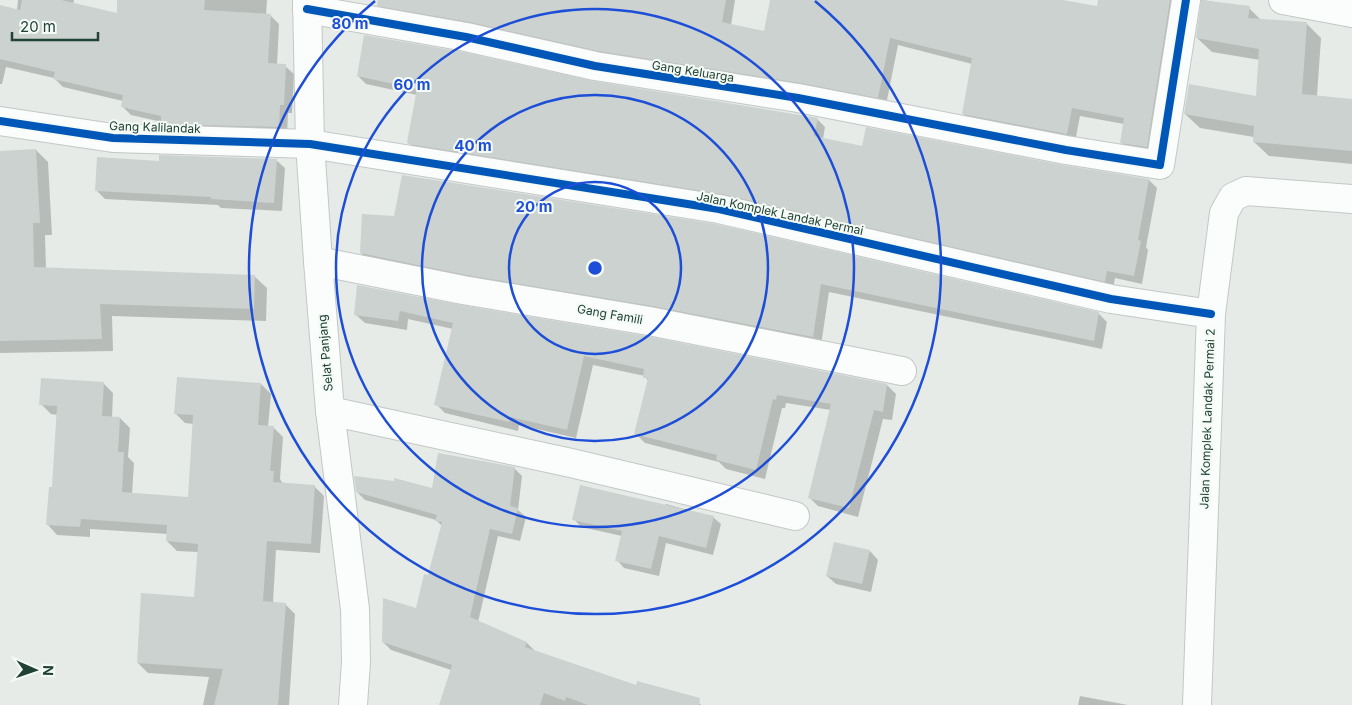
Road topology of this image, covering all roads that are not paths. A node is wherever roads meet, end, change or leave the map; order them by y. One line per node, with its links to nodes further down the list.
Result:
1 (1186, 0): 3 (street, Gang Keluarga)
2 (1284, 0): 4 (street)
3 (307, 4): 6 (street, Selat Panjang)
4 (1352, 13)
5 (0, 121): 6 (street, Gang Kalilandak)
6 (310, 144): 8 (street, Selat Panjang); 9 (street, Jalan Komplek Landak Permai)
7 (1352, 199): 9 (street, Jalan Komplek Landak Permai 2)
8 (318, 260): 10 (street, Gang Famili); 11 (street, Selat Panjang)
9 (1212, 314): 14 (street, Jalan Komplek Landak Permai 2)
10 (902, 371)
11 (330, 411): 12 (street); 13 (street, Selat Panjang)
12 (795, 516)
13 (353, 705)
14 (1197, 705)

